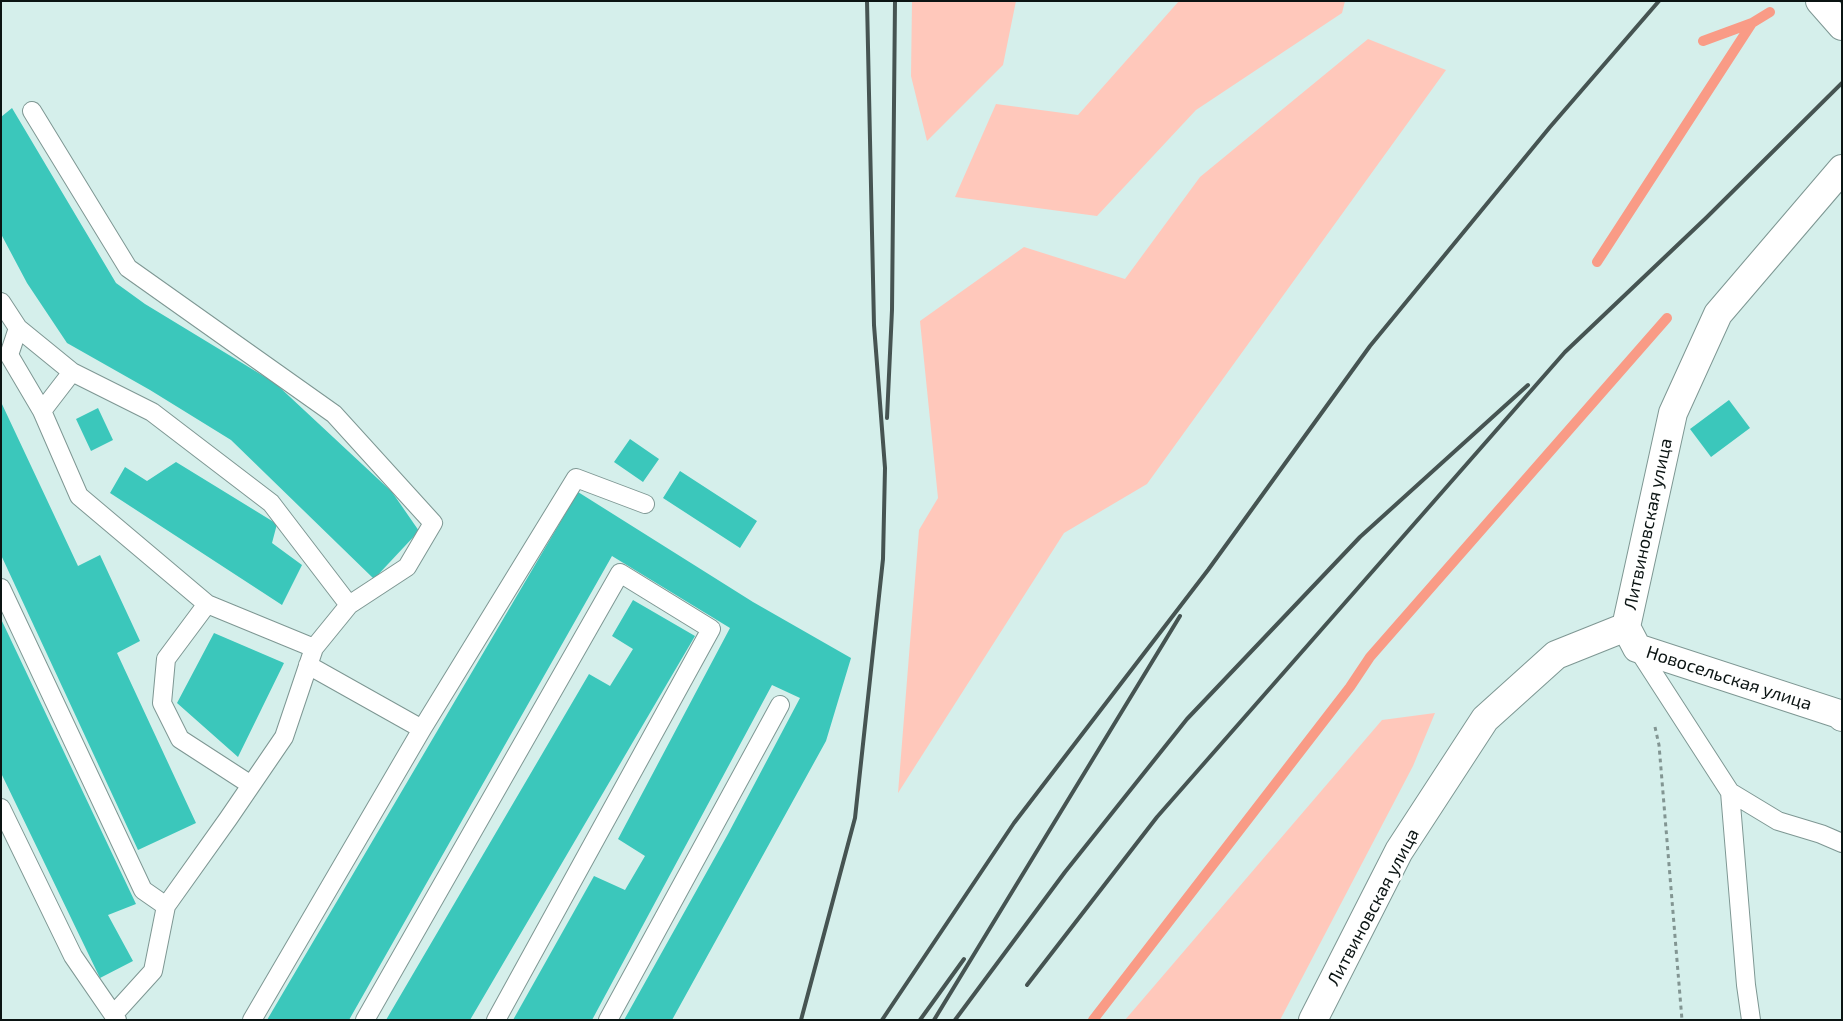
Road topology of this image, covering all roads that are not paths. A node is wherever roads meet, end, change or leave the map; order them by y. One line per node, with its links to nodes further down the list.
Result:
1 (1820, 1): 2 (street)
2 (1842, 26)
3 (32, 111): 12 (lane)
4 (1842, 169): 13 (street, Литвиновская улица)
5 (1, 302): 6 (lane)
6 (18, 328): 7 (lane); 8 (lane)
7 (72, 372): 8 (lane); 12 (lane)
8 (42, 411): 11 (lane)
9 (646, 504): 17 (lane)
10 (1, 588): 22 (lane)
11 (208, 604): 14 (lane); 18 (lane)
12 (349, 605): 14 (lane)
13 (1631, 638): 16 (street, Новосельская улица); 19 (lane); 28 (street, Литвиновская улица)
14 (311, 656): 17 (lane); 18 (lane)
15 (780, 705): 27 (lane)
16 (1842, 717)
17 (422, 729): 24 (lane)
18 (251, 785): 22 (lane)
19 (1730, 792): 21 (lane); 29 (lane)
20 (1, 808): 23 (lane)
21 (1842, 843)
22 (166, 906): 23 (lane)
23 (116, 1017)
24 (252, 1020)
25 (365, 1020): 26 (lane)
26 (496, 1020)
27 (608, 1020)
28 (1313, 1020)
29 (1751, 1020)

